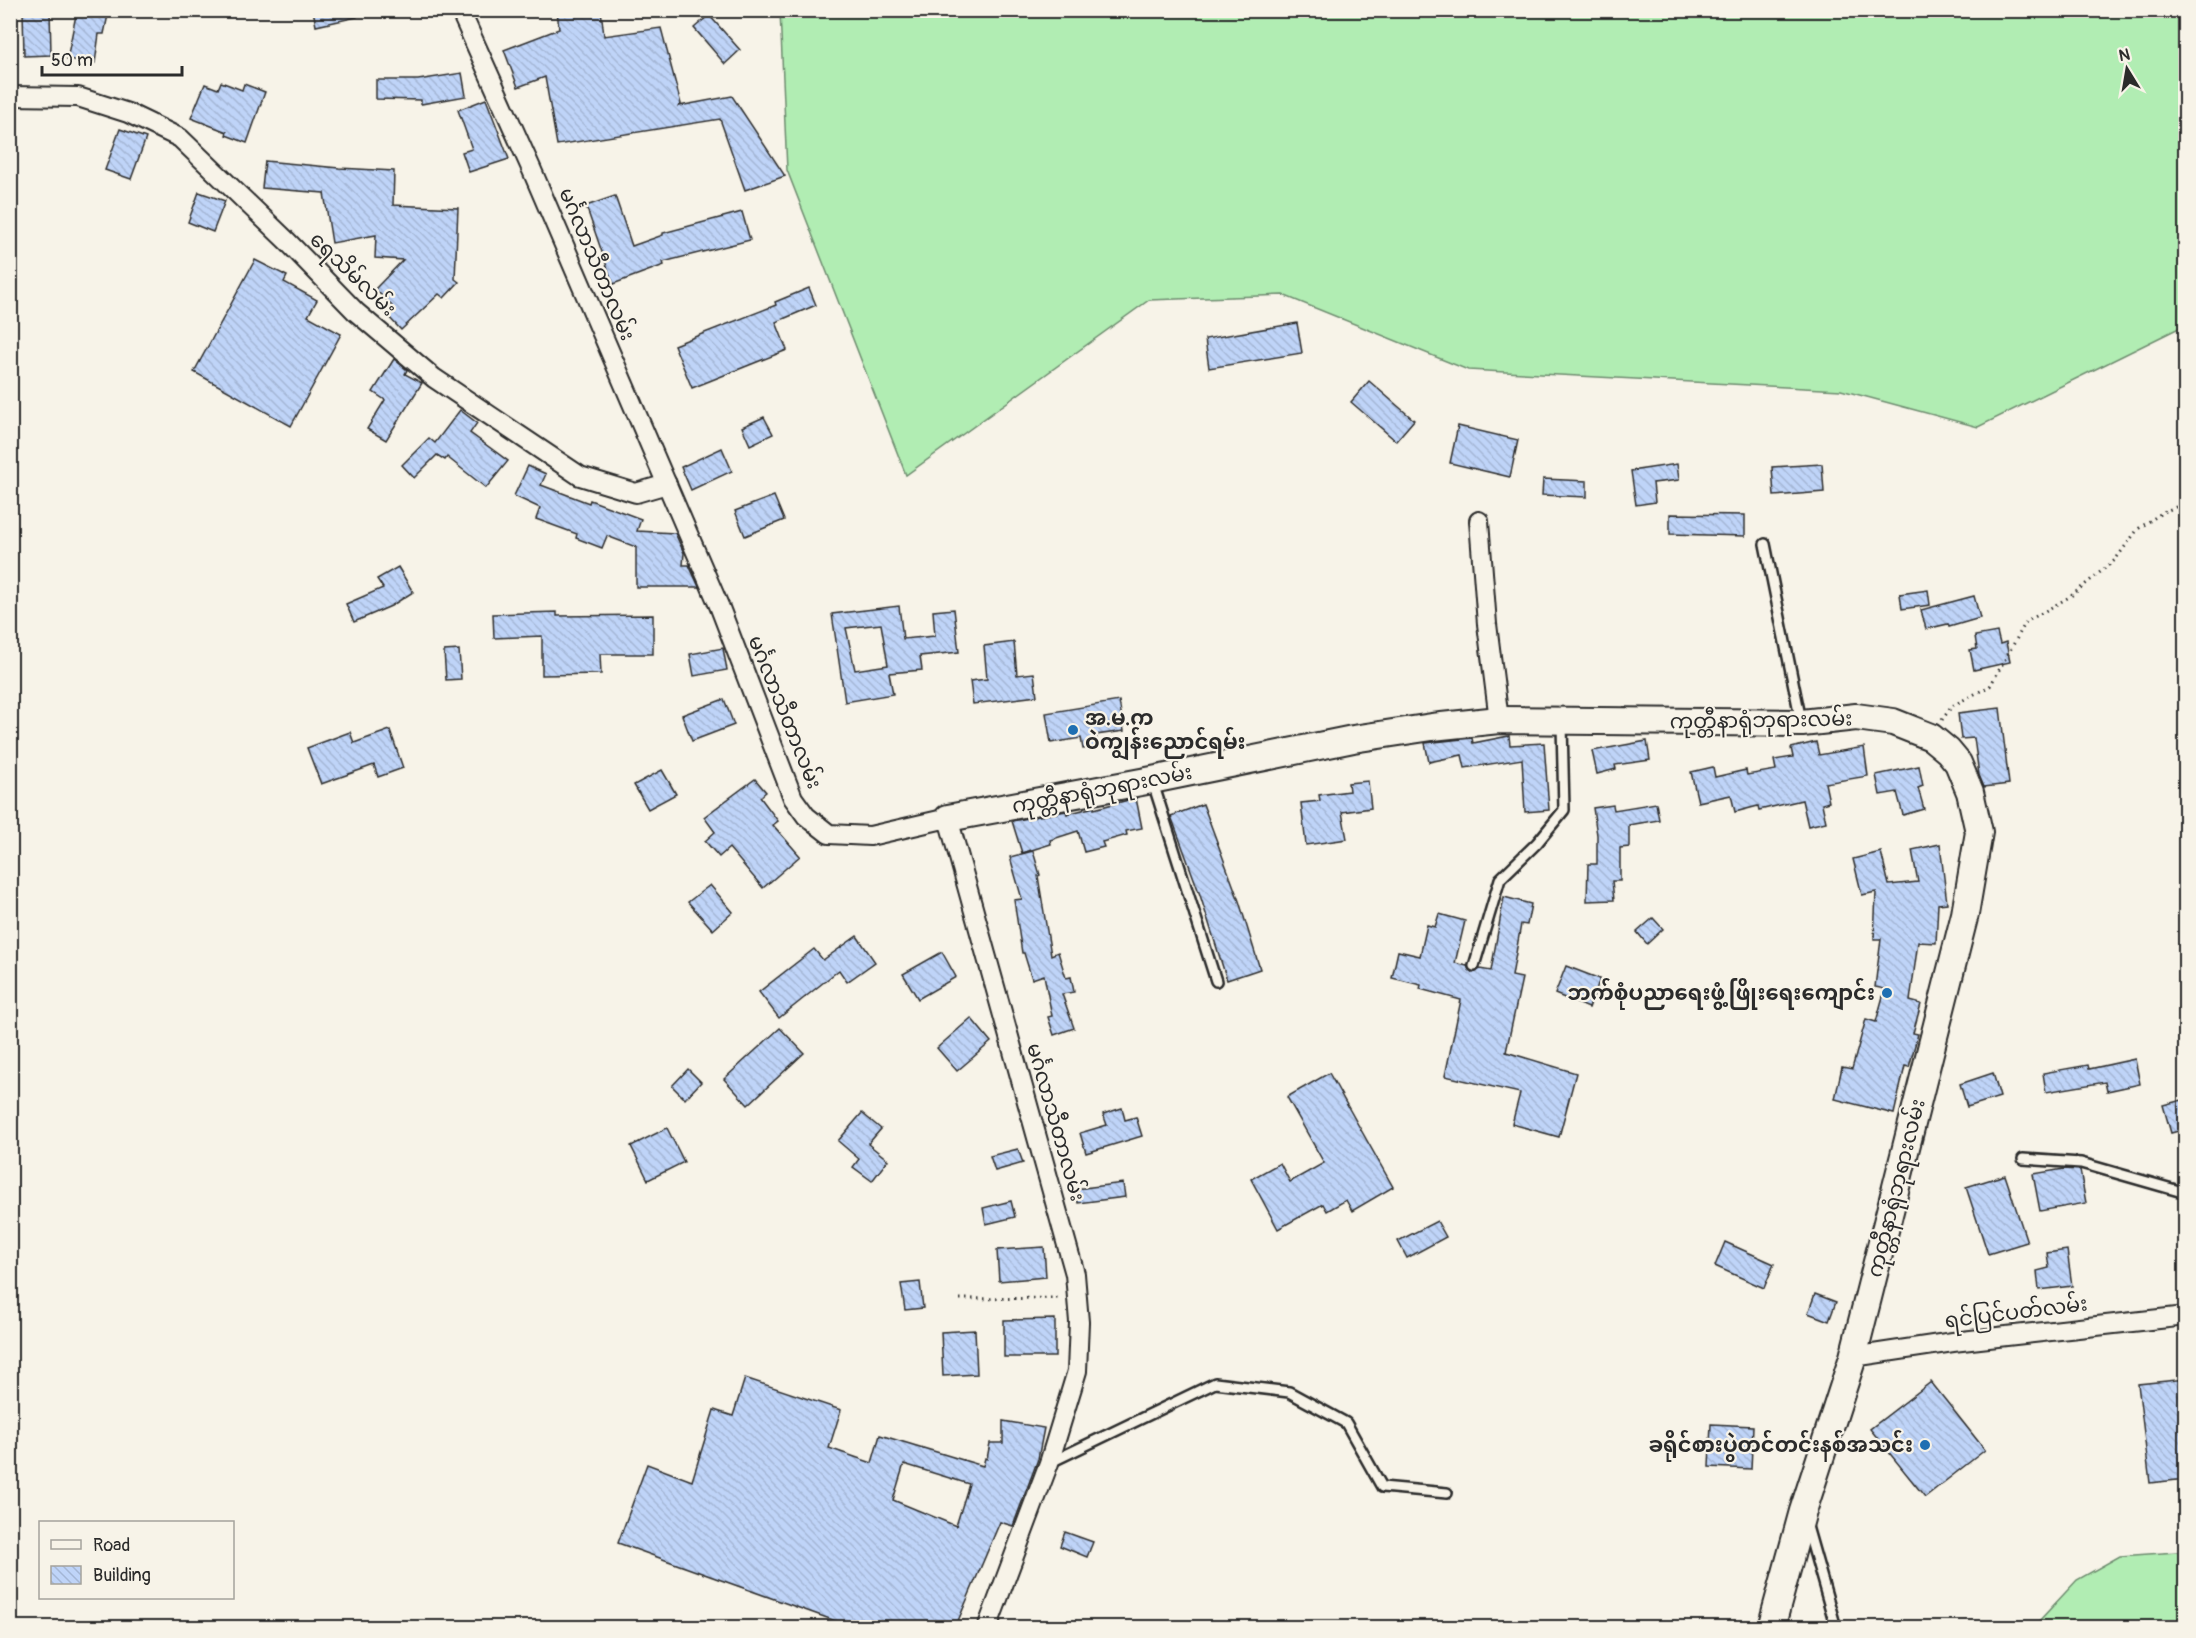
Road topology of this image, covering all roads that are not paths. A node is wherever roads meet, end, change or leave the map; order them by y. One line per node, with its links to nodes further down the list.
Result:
1 (460, 10): 3 (street, မင်္ဂလာသီတာလမ်း)
2 (10, 96): 3 (street, ရေသိမ်လမ်း)
3 (667, 484): 10 (street, မင်္ဂလာသီတာလမ်း)
4 (1479, 521): 6 (street)
5 (1765, 544): 8 (lane)
6 (1498, 720): 7 (street, ကုတ္တီနာရုံဘုရားလမ်း); 9 (street, ကုတ္တီနာရုံဘုရားလမ်း)
7 (1562, 721): 8 (street, ကုတ္တီနာရုံဘုရားလမ်း); 11 (lane)
8 (1802, 723): 16 (street, ကုတ္တီနာရုံဘုရားလမ်း)
9 (1152, 780): 10 (street, ကုတ္တီနာရုံဘုရားလမ်း); 12 (lane)
10 (948, 818): 17 (street, မင်္ဂလာသီတာလမ်း)
11 (1474, 966)
12 (1216, 981)
13 (2023, 1159): 14 (lane)
14 (2186, 1193)
15 (2186, 1316): 16 (street, ရင်ပြင်ပတ်လမ်း)
16 (1853, 1357): 19 (street, ကုတ္တီနာရုံဘုရားလမ်း)
17 (1049, 1463): 18 (lane); 20 (street, မင်္ဂလာသီတာလမ်း)
18 (1447, 1493)
19 (1803, 1511): 21 (street, ကုတ္တီနာရုံဘုရားလမ်း); 22 (lane)
20 (987, 1628)
21 (1771, 1628)
22 (1836, 1628)

